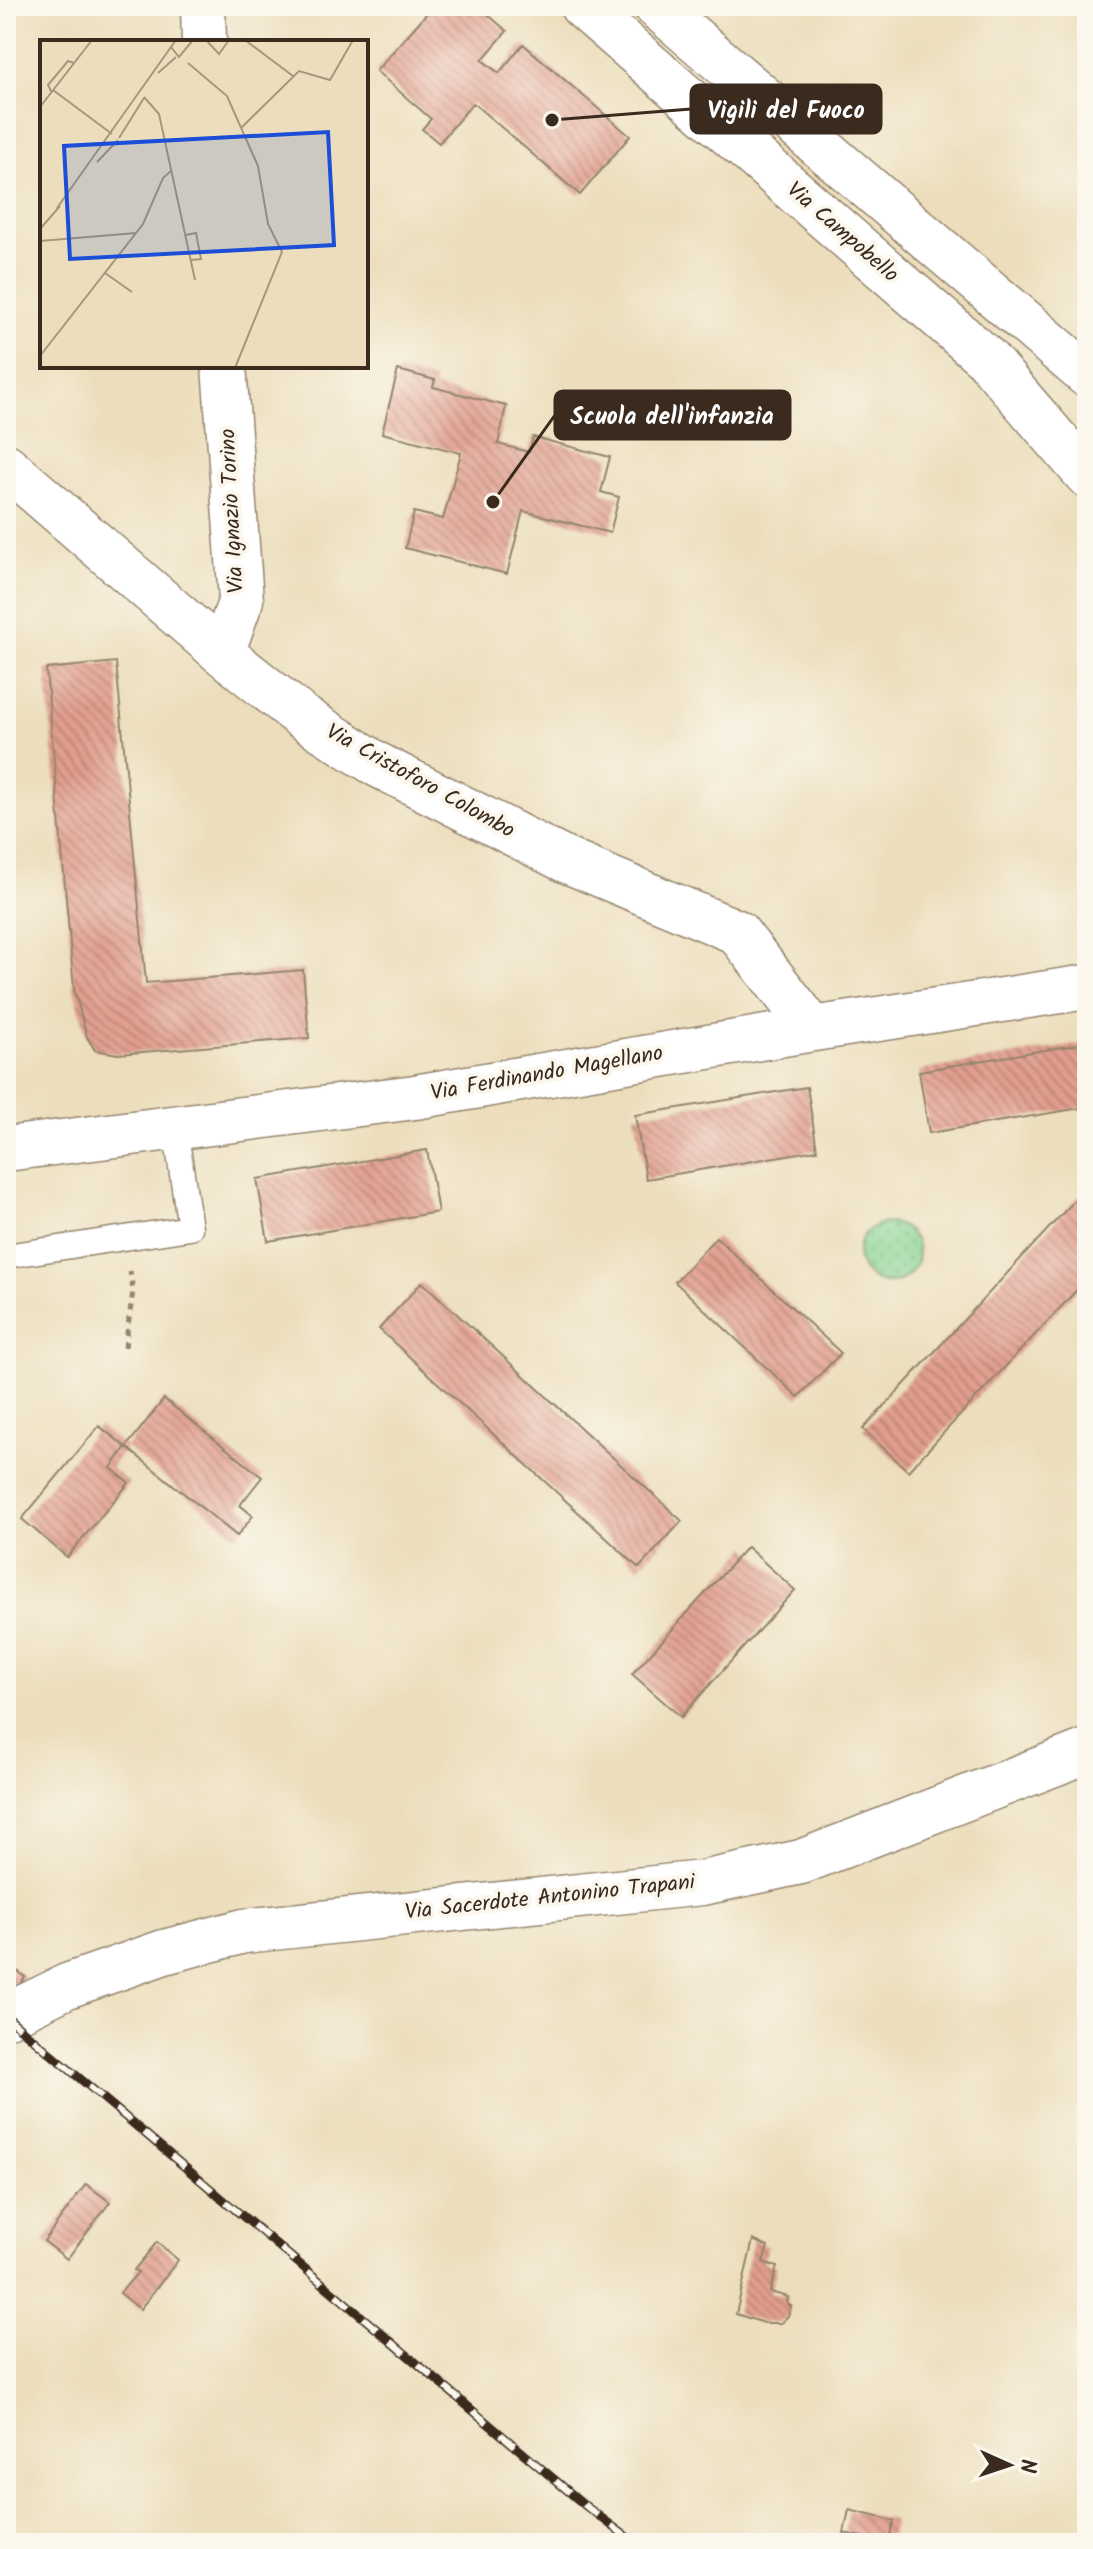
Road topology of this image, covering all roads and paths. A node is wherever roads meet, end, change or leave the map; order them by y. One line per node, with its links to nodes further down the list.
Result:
1 (203, 6): 4 (street)
2 (582, 6): 8 (street, Via Campobello)
3 (656, 6): 6 (street)
4 (204, 40)
5 (224, 368): 9 (street, Via Ignazio Torino)
6 (1087, 375)
7 (6, 466): 9 (street, Via Cristoforo Colombo)
8 (1087, 475)
9 (222, 653): 11 (street, Via Cristoforo Colombo)
10 (1087, 987): 11 (street, Via Ferdinando Magellano)
11 (813, 1029): 12 (street, Via Ferdinando Magellano)
12 (175, 1127): 13 (street, Via Ferdinando Magellano); 14 (lane)
13 (6, 1149)
14 (126, 1238): 15 (lane); 16 (path)
15 (6, 1256)
16 (125, 1347)
17 (1087, 1751): 18 (street, Via Sacerdote Antonino Trapani)
18 (6, 2016)

